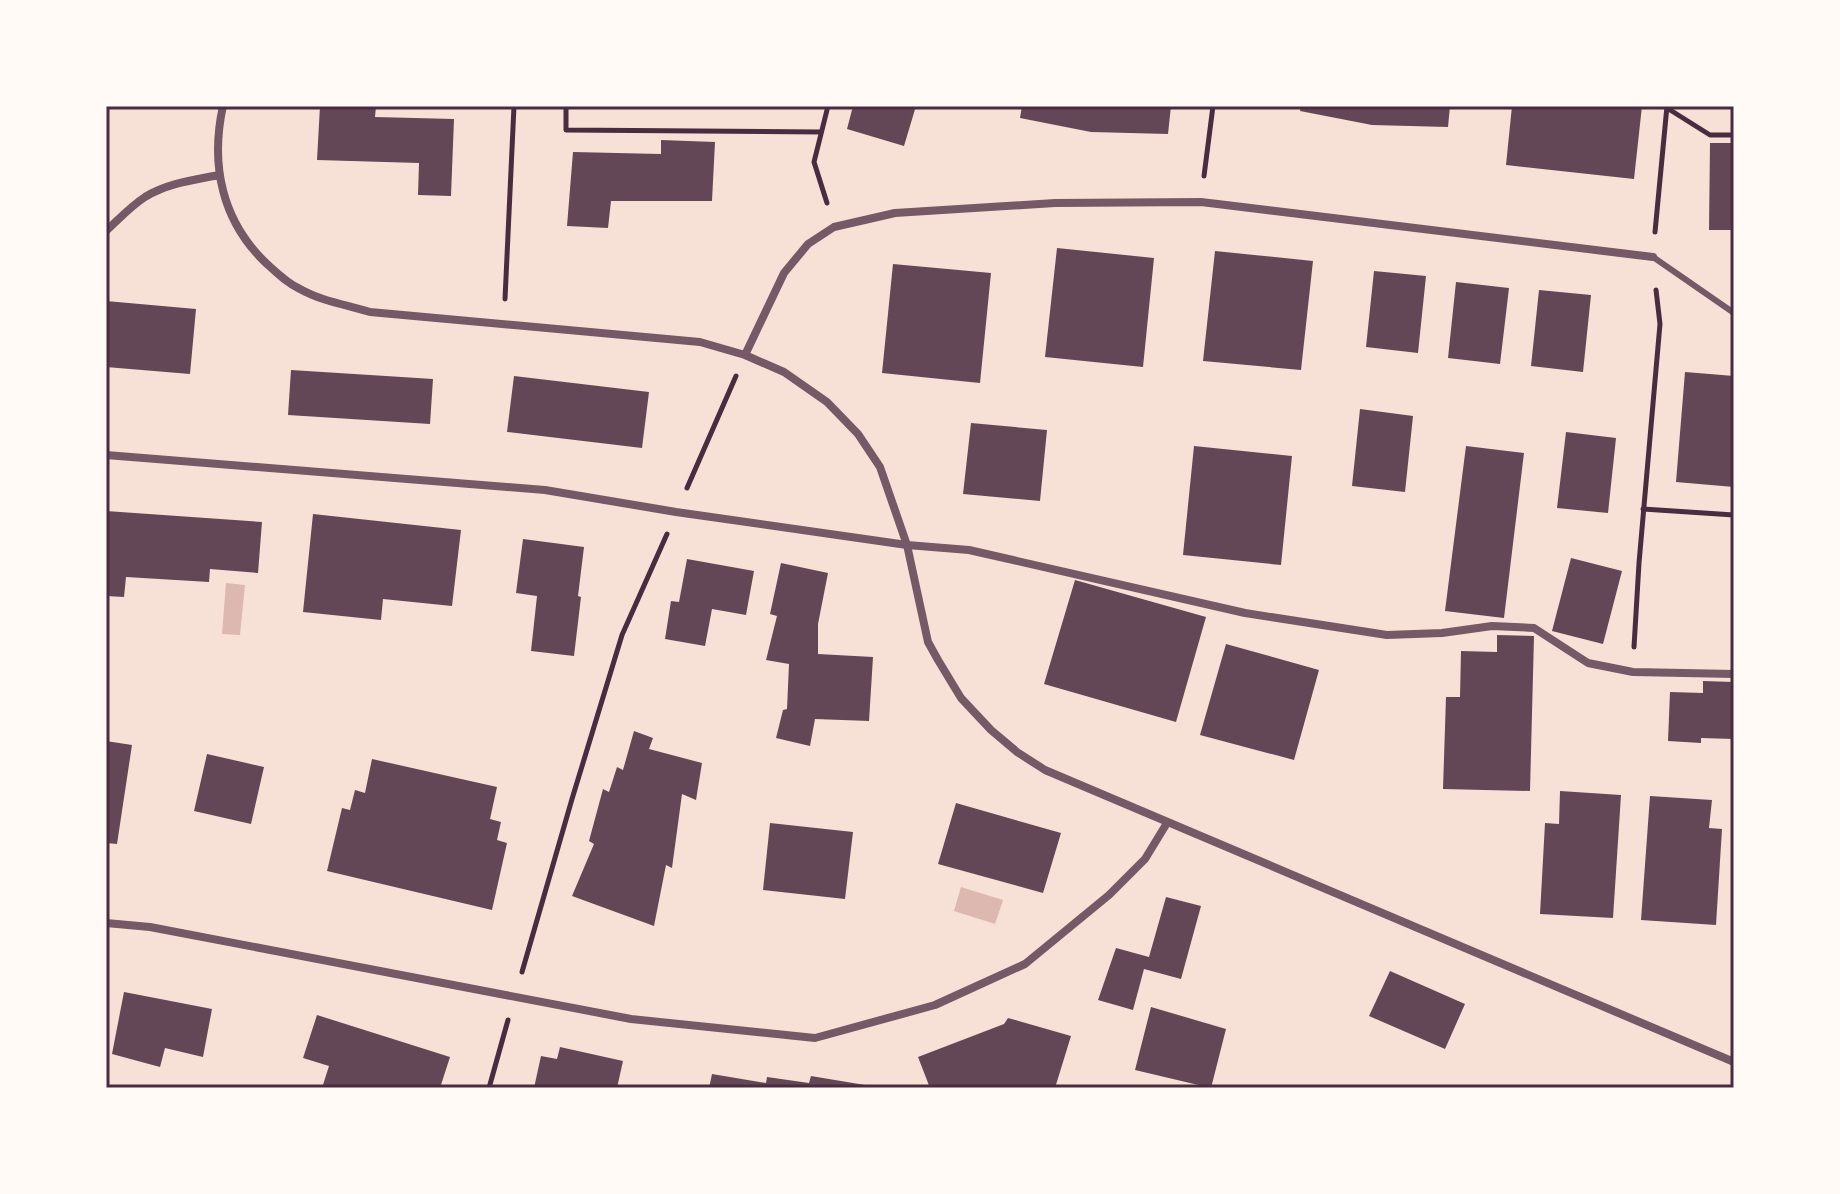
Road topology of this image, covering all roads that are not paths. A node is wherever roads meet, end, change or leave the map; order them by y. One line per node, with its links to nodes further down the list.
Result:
1 (223, 106): 2 (street)
2 (219, 175): 3 (street); 6 (street)
3 (106, 231)
4 (1653, 257): 5 (lane); 6 (street)
5 (1734, 313)
6 (745, 355): 8 (street)
7 (106, 455): 8 (street)
8 (907, 545): 9 (street); 10 (street)
9 (1734, 674)
10 (1167, 823): 11 (street); 12 (street)
11 (106, 923)
12 (1734, 1062)

